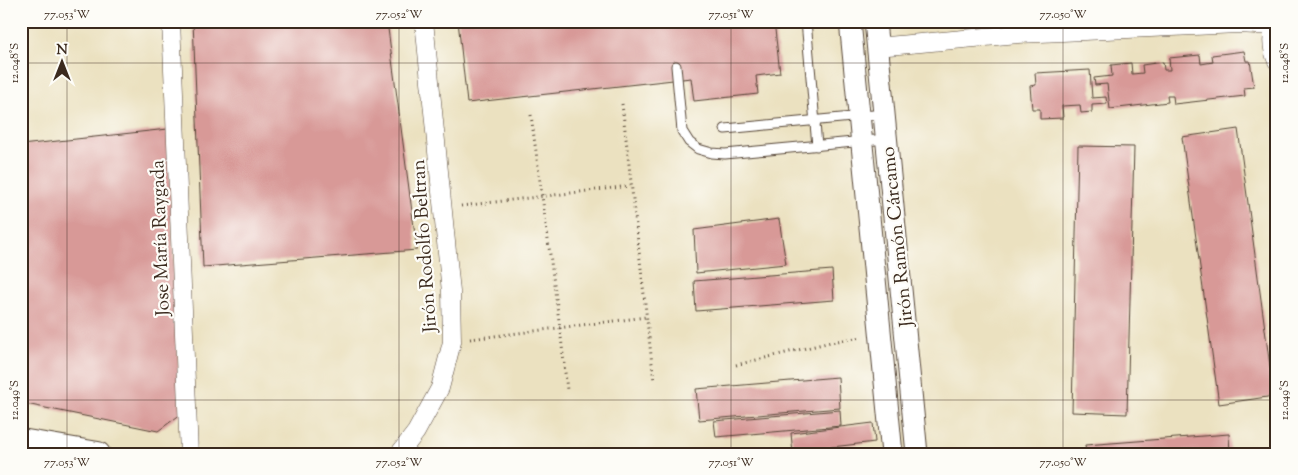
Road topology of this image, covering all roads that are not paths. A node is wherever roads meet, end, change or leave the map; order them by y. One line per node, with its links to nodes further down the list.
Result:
1 (171, 21): 21 (street, Jose María Raygada)
2 (424, 21): 22 (street, Jirón Rodolfo Beltran)
3 (806, 21): 12 (lane)
4 (850, 21): 11 (street, Jirón Ramón Cárcamo)
5 (874, 21): 7 (street, Jirón Ramón Cárcamo)
6 (1276, 24): 7 (street); 8 (street)
7 (877, 47): 10 (street, Jirón Ramón Cárcamo)
8 (1277, 61)
9 (676, 66): 16 (lane)
10 (884, 114): 11 (lane); 14 (street, Jirón Ramón Cárcamo)
11 (860, 116): 12 (lane); 15 (street, Jirón Ramón Cárcamo)
12 (815, 120): 13 (lane); 16 (lane)
13 (725, 129)
14 (886, 138): 15 (lane); 17 (street, Jirón Ramón Cárcamo)
15 (862, 141): 16 (lane); 18 (street, Jirón Ramón Cárcamo)
16 (817, 146)
17 (910, 392): 18 (street); 24 (street, Jirón Ramón Cárcamo)
18 (886, 395): 23 (street, Jirón Ramón Cárcamo)
19 (21, 441): 20 (main road)
20 (98, 454)
21 (189, 454)
22 (399, 454)
23 (892, 454)
24 (916, 454)

